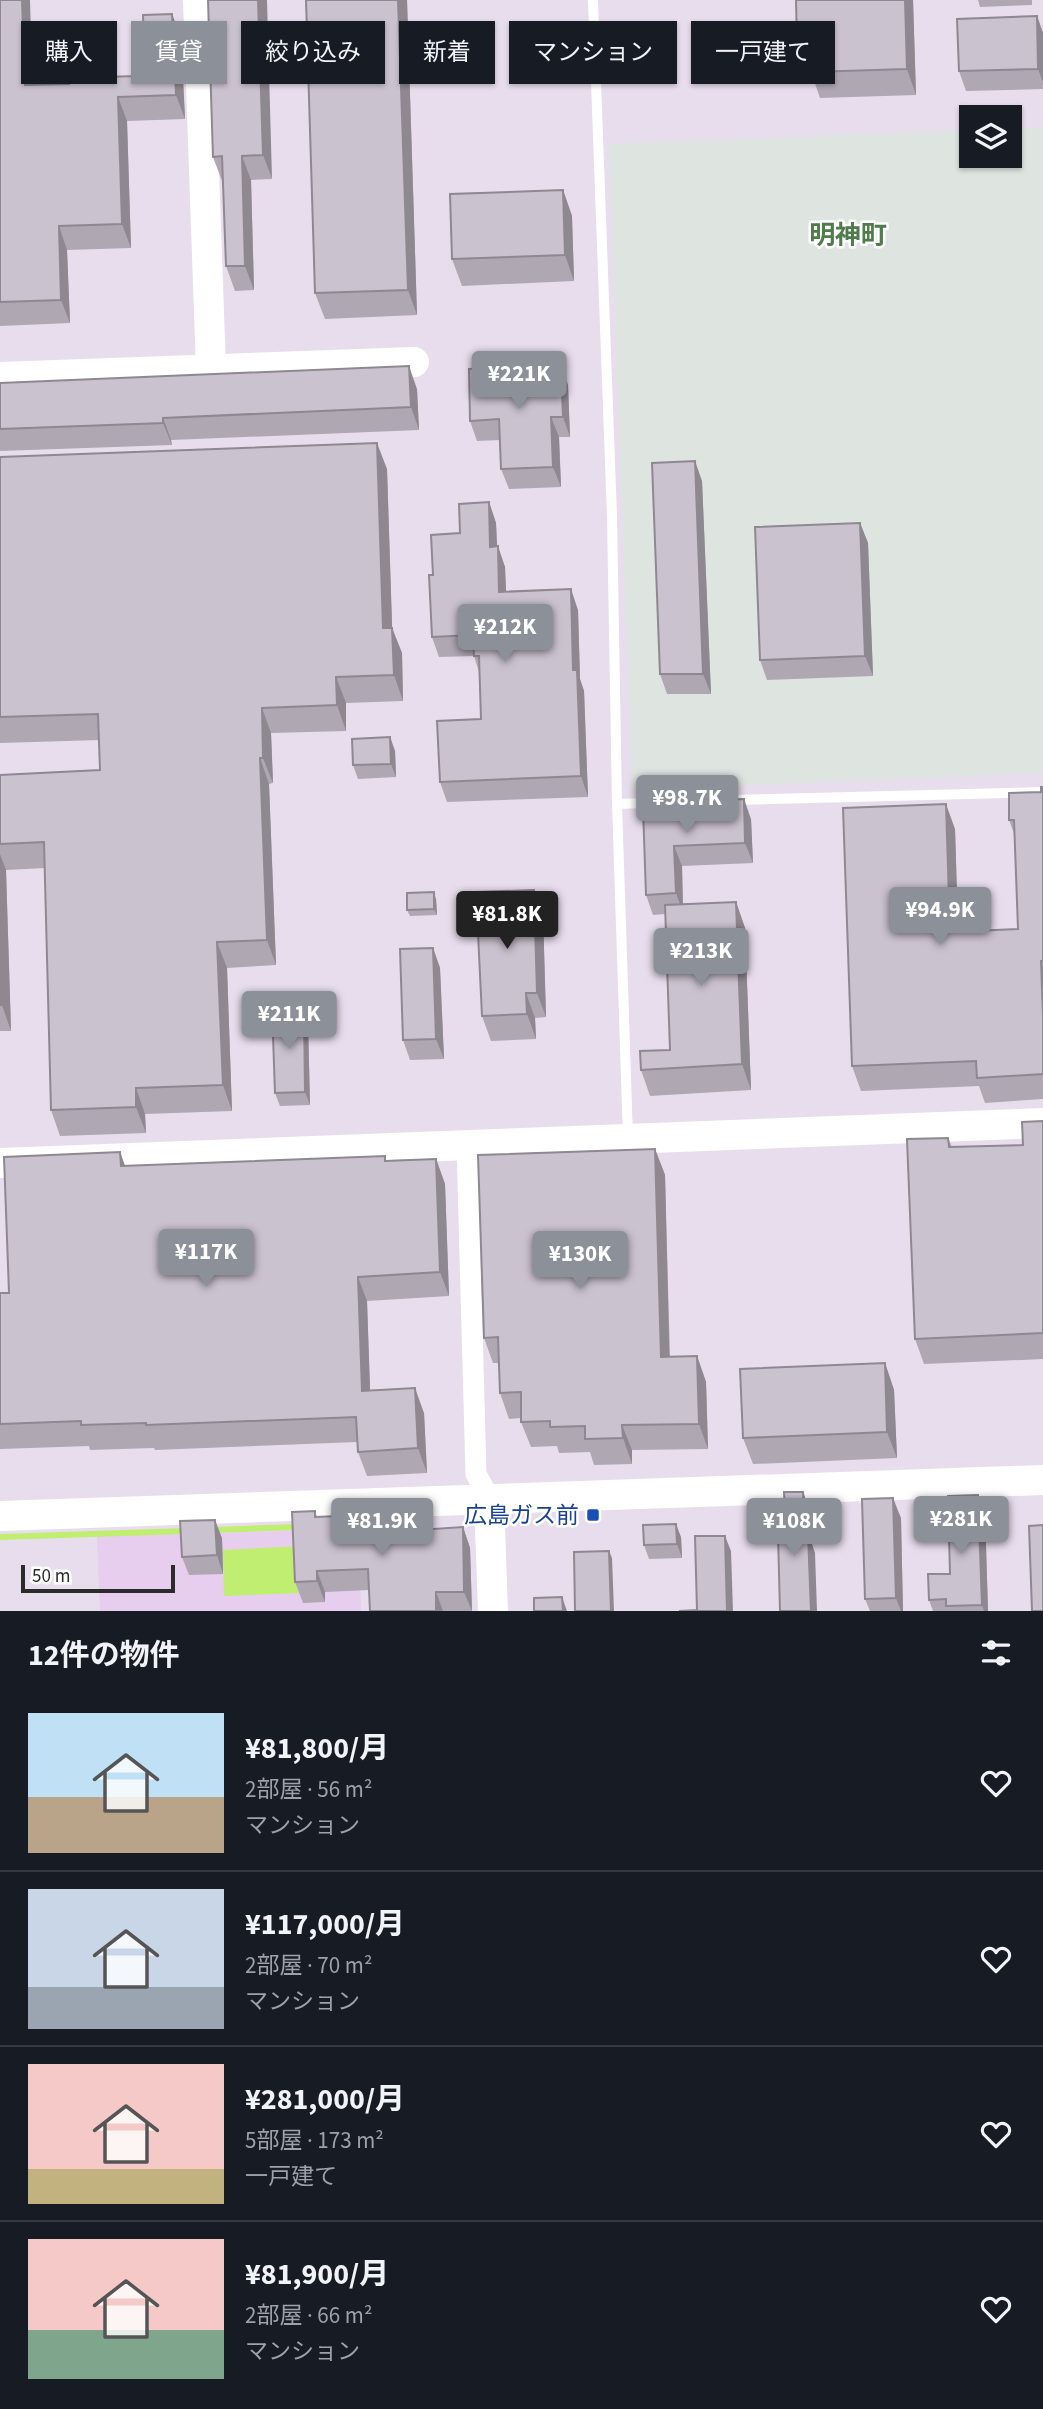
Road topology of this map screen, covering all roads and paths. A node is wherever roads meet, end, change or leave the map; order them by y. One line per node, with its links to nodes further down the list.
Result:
1 (198, 0): 4 (street)
2 (593, 0): 9 (lane)
3 (414, 362): 4 (street)
4 (211, 369): 5 (street)
5 (0, 377)
6 (1043, 792): 7 (lane)
7 (727, 800)
8 (713, 801): 9 (lane)
9 (617, 804): 11 (lane)
10 (1043, 1123): 11 (street)
11 (628, 1139): 12 (street)
12 (467, 1145): 13 (street); 15 (street)
13 (0, 1163)
14 (1043, 1480): 15 (street)
15 (489, 1498): 16 (street); 17 (street)
16 (0, 1516)
17 (493, 1611)

